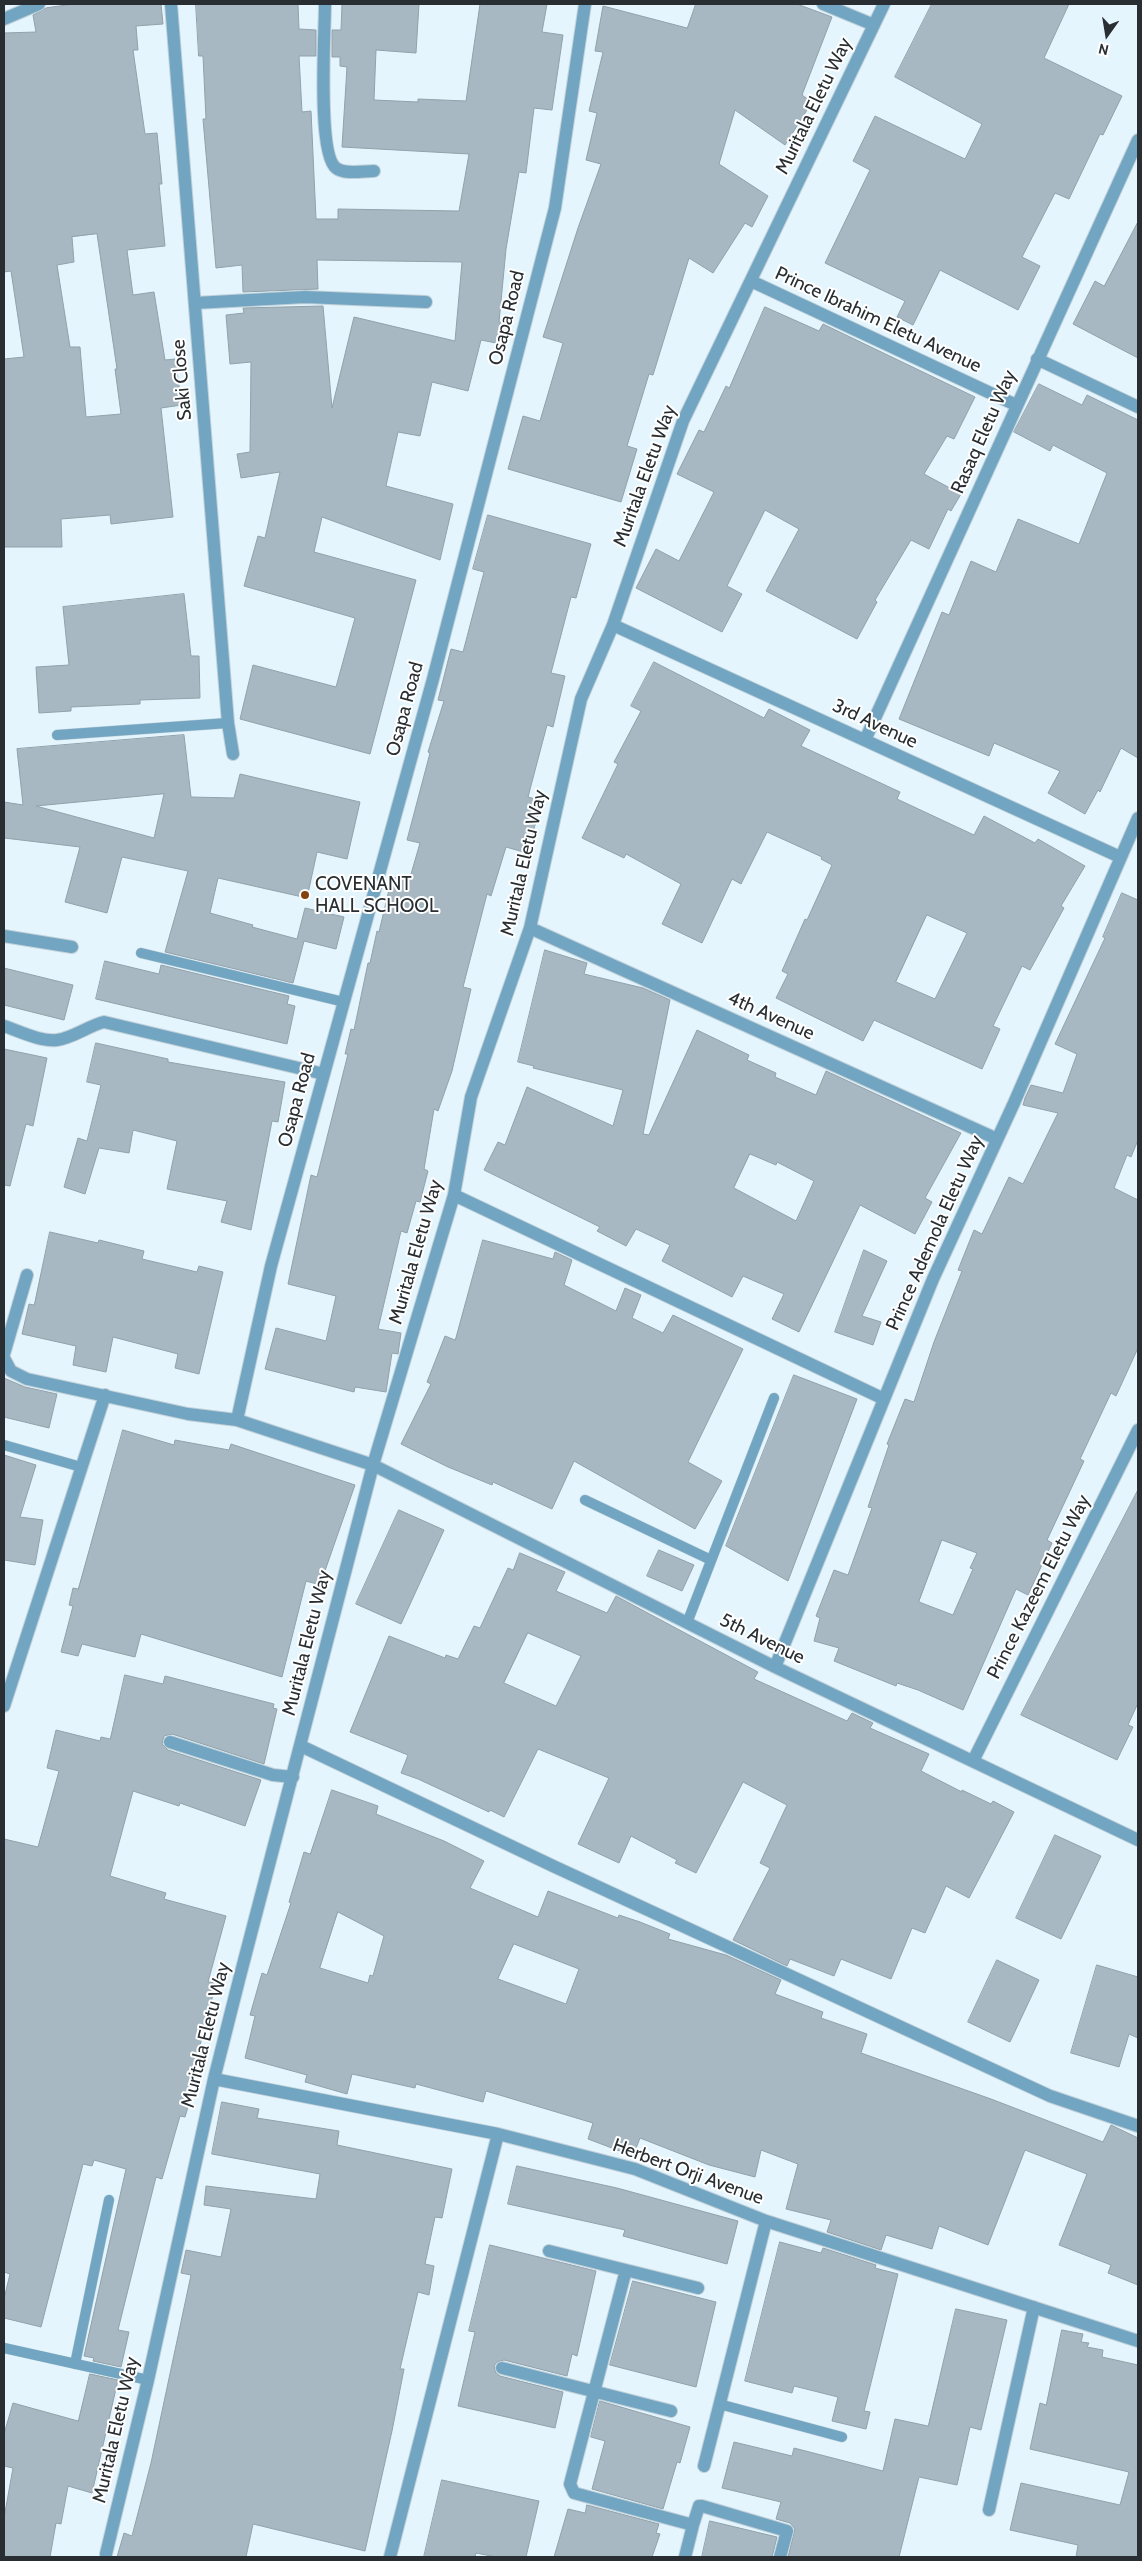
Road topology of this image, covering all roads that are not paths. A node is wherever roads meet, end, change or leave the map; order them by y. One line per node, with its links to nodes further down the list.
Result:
1 (39, 4): 7 (street)
2 (171, 4): 13 (street, Saki Close)
3 (325, 4): 10 (street)
4 (585, 4): 28 (street, Osapa Road)
5 (823, 4): 8 (street)
6 (884, 4): 8 (street, Muritala Eletu Way)
7 (4, 19)
8 (874, 25): 11 (street, Muritala Eletu Way)
9 (1138, 140): 14 (street, Rasaq Eletu Way)
10 (374, 171)
11 (751, 281): 15 (street, Prince Ibrahim Eletu Avenue); 17 (street, Muritala Eletu Way)
12 (426, 302): 13 (street)
13 (194, 303): 18 (street, Saki Close)
14 (1037, 359): 15 (street, Rasaq Eletu Way); 16 (street)
15 (1016, 405): 20 (street, Rasaq Eletu Way)
16 (1138, 407)
17 (613, 625): 20 (street, 3rd Avenue); 24 (street, Muritala Eletu Way)
18 (228, 723): 19 (lane); 21 (street, Saki Close)
19 (57, 734)
20 (865, 740): 23 (street, 3rd Avenue)
21 (233, 754)
22 (1138, 818): 23 (street, Prince Ademola Eletu Way)
23 (1120, 857): 31 (street, Prince Ademola Eletu Way)
24 (530, 928): 31 (street, 4th Avenue); 32 (street, Muritala Eletu Way)
25 (4, 936): 26 (street)
26 (72, 947)
27 (141, 953): 28 (lane)
28 (344, 1002): 30 (street, Osapa Road)
29 (4, 1026): 30 (street)
30 (324, 1074): 38 (street, Osapa Road)
31 (998, 1138): 37 (street, Prince Ademola Eletu Way)
32 (454, 1195): 37 (street); 41 (street, Muritala Eletu Way)
33 (27, 1275): 34 (street)
34 (4, 1356): 35 (street, 5th Avenue)
35 (105, 1395): 38 (street, 5th Avenue); 42 (street)
36 (774, 1398): 44 (lane)
37 (884, 1399): 46 (street, Prince Ademola Eletu Way)
38 (237, 1420): 41 (street, 5th Avenue)
39 (1138, 1430): 50 (street, Prince Kazeem Eletu Way)
40 (4, 1445): 42 (lane)
41 (373, 1465): 45 (street, 5th Avenue); 49 (street, Muritala Eletu Way)
42 (81, 1467): 47 (street)
43 (585, 1500): 44 (lane)
44 (711, 1560): 45 (lane)
45 (687, 1623): 46 (street, 5th Avenue)
46 (776, 1667): 50 (street, 5th Avenue)
47 (4, 1706)
48 (170, 1742): 51 (street)
49 (301, 1746): 51 (street, Muritala Eletu Way); 54 (street)
50 (973, 1760): 52 (street, 5th Avenue)
51 (293, 1777): 53 (street, Muritala Eletu Way)
52 (1138, 1840)
53 (214, 2079): 55 (street, Herbert Orji Avenue); 66 (street, Muritala Eletu Way)
54 (1138, 2126)
55 (498, 2134): 57 (street, Herbert Orji Avenue); 75 (street)
56 (109, 2200): 64 (lane)
57 (766, 2221): 61 (street, Herbert Orji Avenue); 68 (street)
58 (549, 2251): 59 (street)
59 (626, 2270): 60 (street); 67 (street)
60 (698, 2288)
61 (1034, 2307): 62 (street, Herbert Orji Avenue); 72 (street)
62 (1138, 2341)
63 (4, 2348): 64 (lane)
64 (75, 2364): 66 (lane)
65 (502, 2368): 67 (street)
66 (148, 2380): 74 (street, Muritala Eletu Way)
67 (595, 2391): 69 (street); 73 (street)
68 (719, 2404): 70 (lane); 71 (street)
69 (670, 2411)
70 (842, 2437)
71 (704, 2466)
72 (989, 2510)
73 (693, 2525): 76 (street); 77 (street)
74 (106, 2554)
75 (390, 2557)
76 (685, 2557)
77 (780, 2557)

